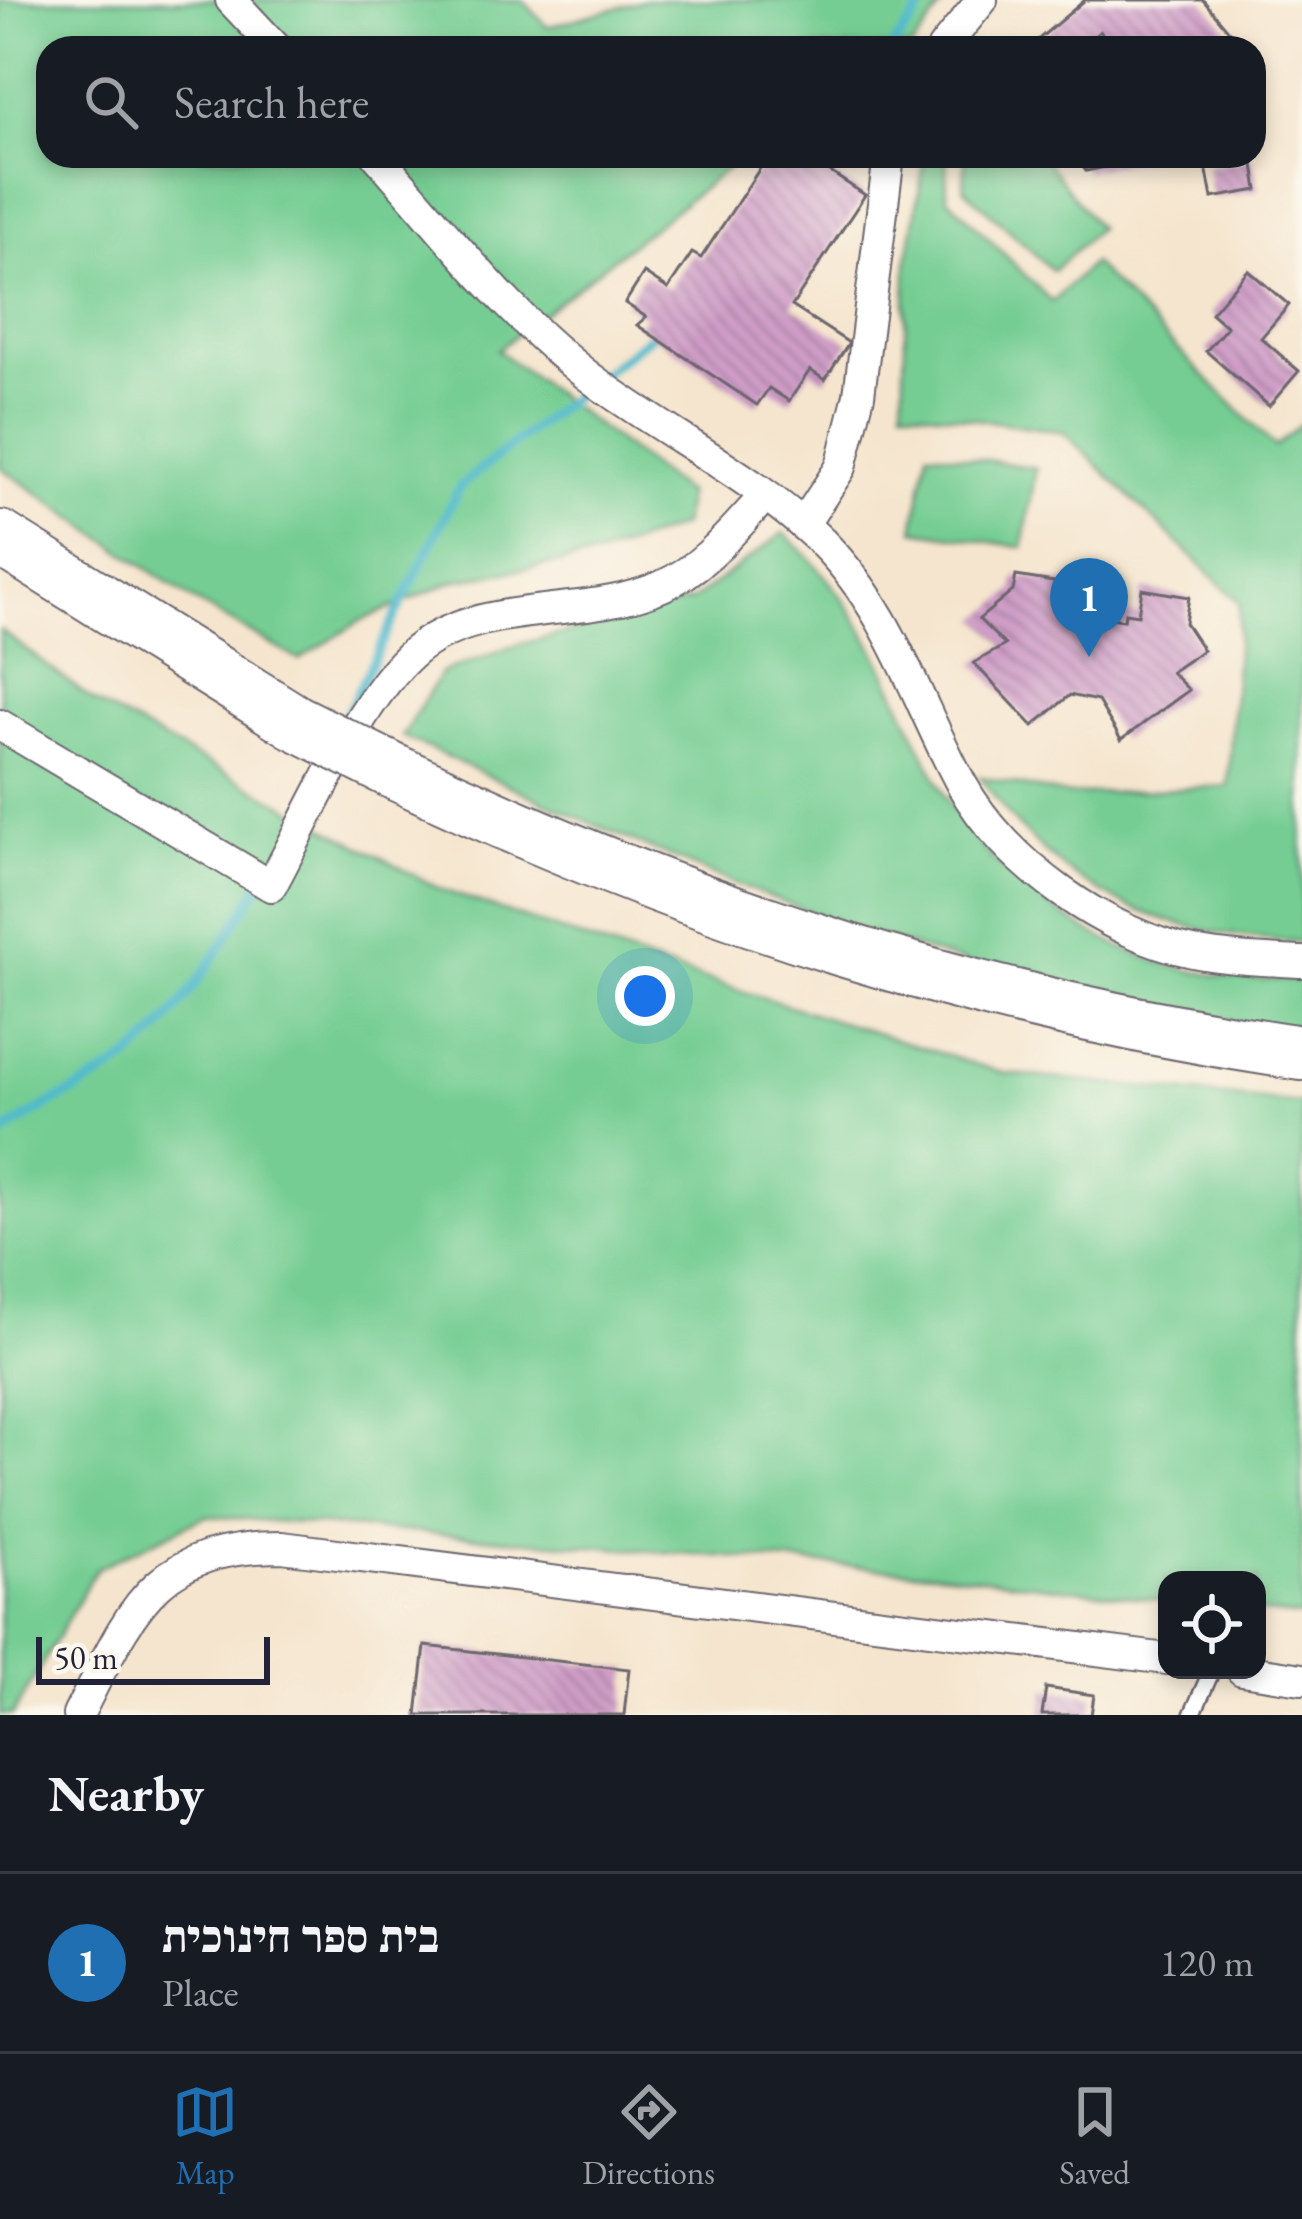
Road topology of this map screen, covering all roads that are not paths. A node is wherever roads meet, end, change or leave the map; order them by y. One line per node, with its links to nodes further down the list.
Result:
1 (231, 0): 3 (street)
2 (982, 0): 4 (street)
3 (265, 36)
4 (953, 36)
5 (387, 168): 7 (street)
6 (887, 168): 8 (street)
7 (766, 496): 8 (street); 10 (street)
8 (803, 525): 11 (street)
9 (0, 538): 12 (highway, bridge)
10 (0, 725)
11 (1302, 962)
12 (1302, 1053)
13 (1158, 1658): 17 (street)
14 (1266, 1673): 15 (street)
15 (1302, 1678)
16 (1208, 1679): 18 (lane)
17 (78, 1715)
18 (1192, 1715)

